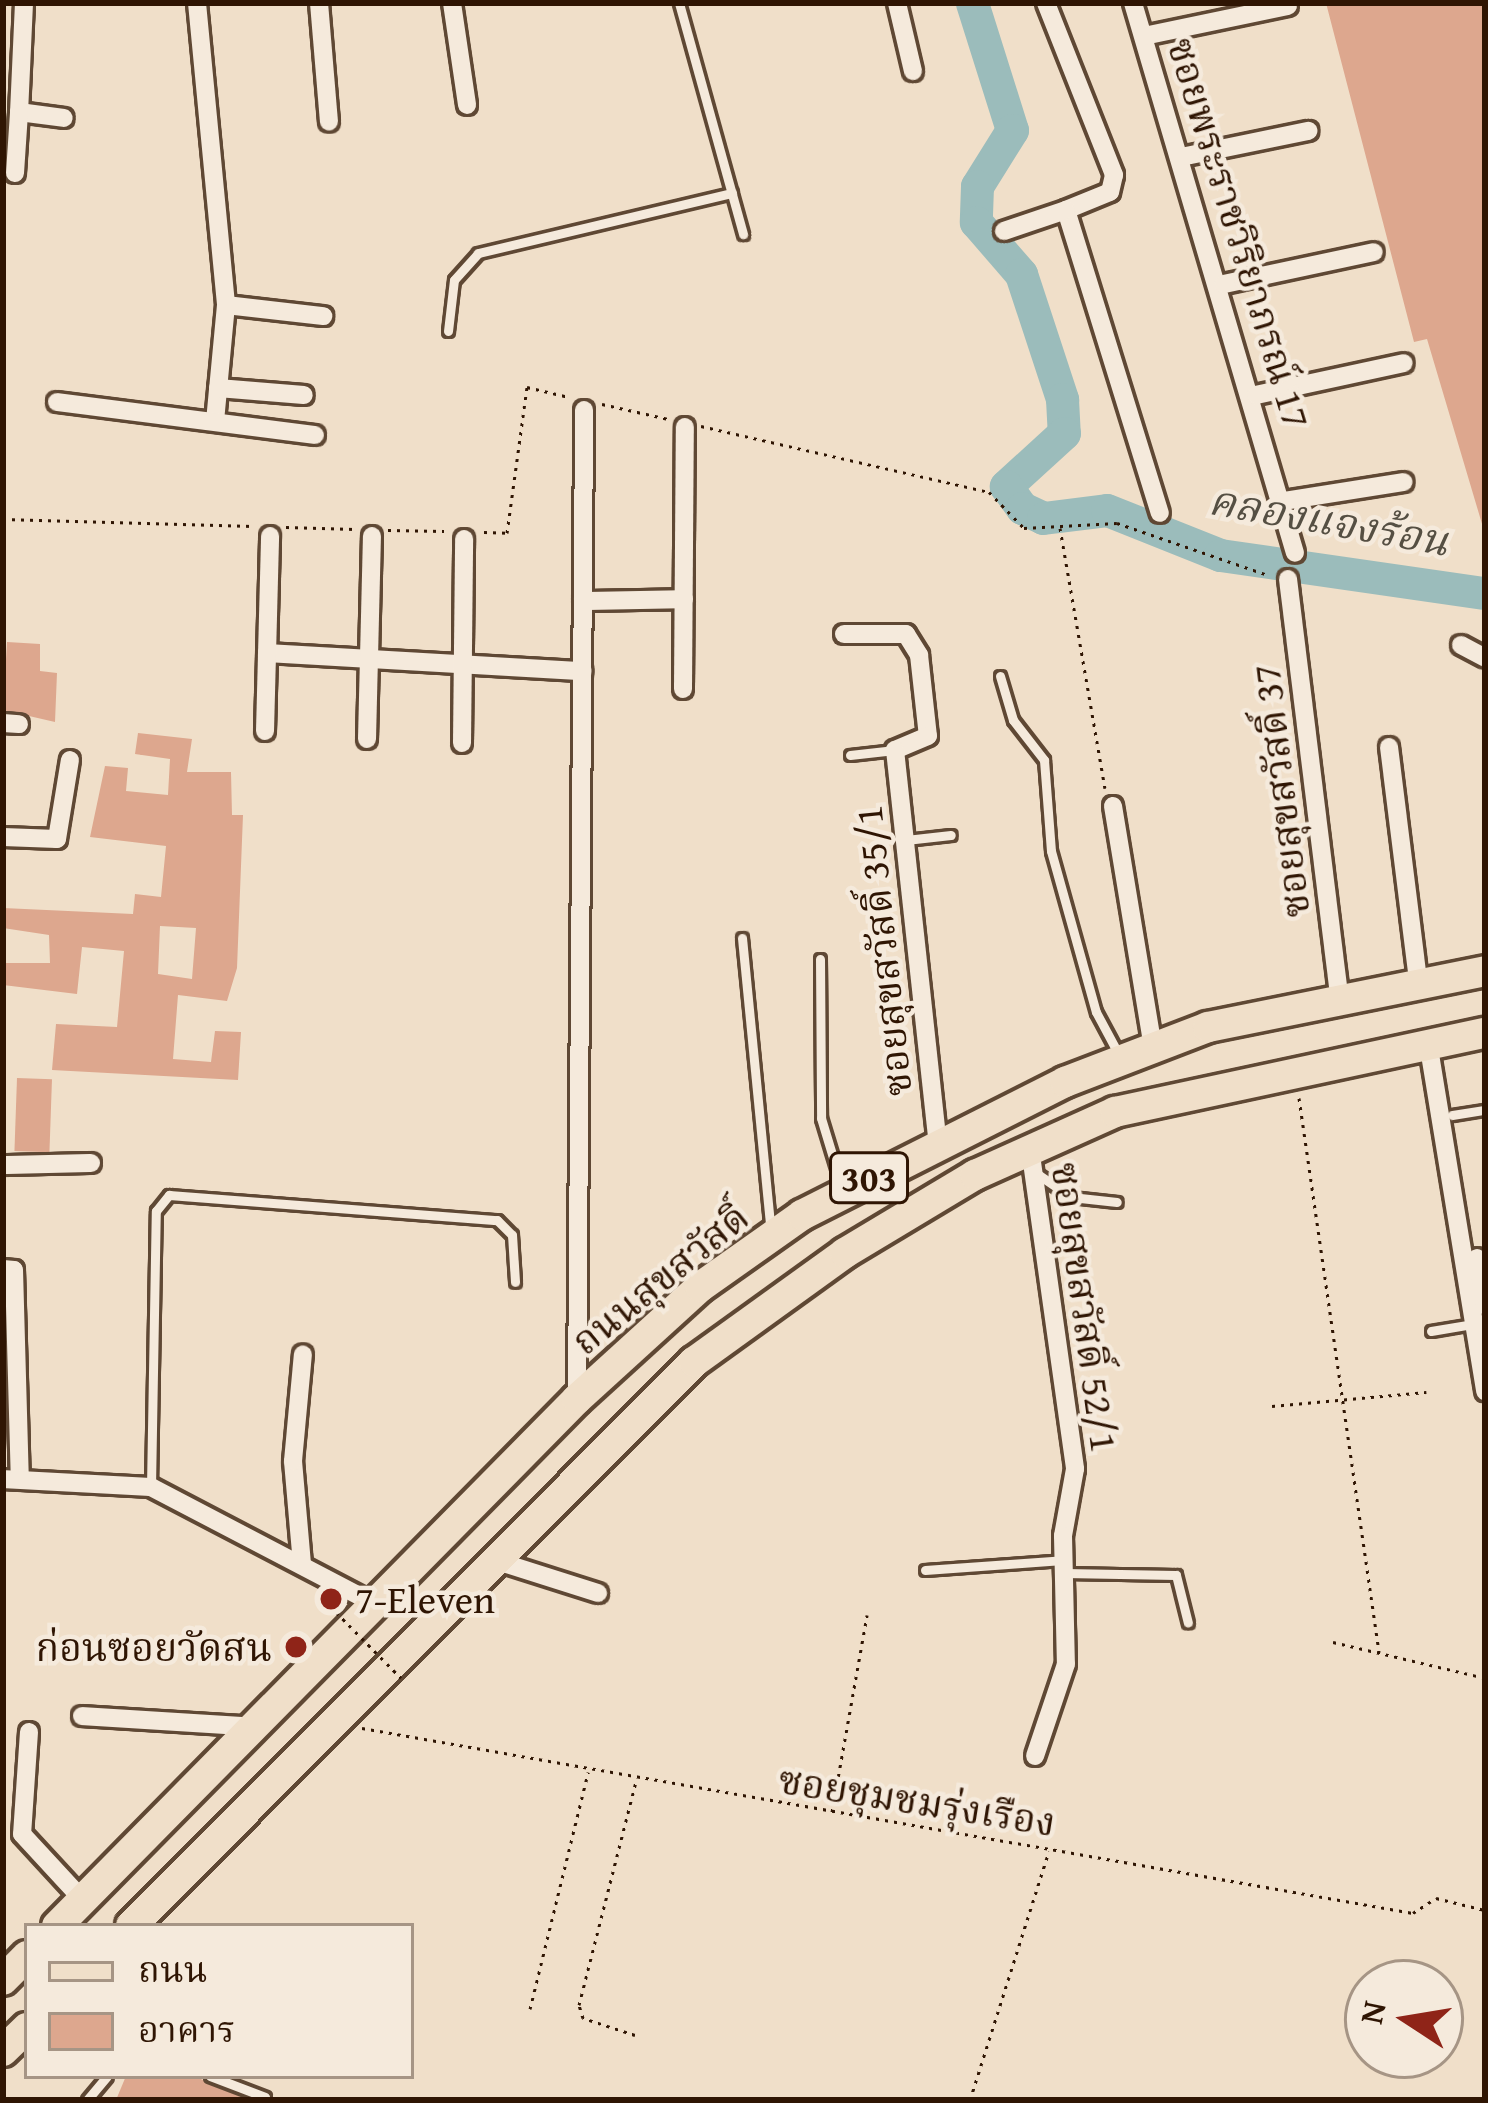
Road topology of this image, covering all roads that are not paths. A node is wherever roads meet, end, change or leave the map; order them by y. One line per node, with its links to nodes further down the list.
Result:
1 (24, 3): 13 (street)
2 (197, 3): 25 (street)
3 (319, 3): 15 (street)
4 (452, 3): 12 (street)
5 (679, 3): 19 (lane)
6 (898, 3): 11 (street)
7 (1046, 3): 20 (street)
8 (1133, 3): 10 (street, ซอยพระราชวิริยาภรณ์ 17)
9 (1288, 6): 10 (street)
10 (1144, 36): 17 (street, ซอยพระราชวิริยาภรณ์ 17)
11 (913, 71)
12 (467, 105)
13 (19, 112): 14 (street); 18 (street)
14 (64, 118)
15 (329, 122)
16 (1308, 130): 17 (street)
17 (1186, 156): 24 (street, ซอยพระราชวิริยาภรณ์ 17)
18 (15, 172)
19 (732, 193): 22 (lane); 27 (lane)
20 (1066, 209): 21 (street); 39 (street)
21 (1004, 231)
22 (743, 234)
23 (1374, 252): 24 (street)
24 (1224, 284): 30 (street, ซอยพระราชวิริยาภรณ์ 17)
25 (226, 305): 26 (street); 29 (street)
26 (323, 316)
27 (448, 331)
28 (1404, 363): 30 (street)
29 (218, 388): 31 (street); 34 (street)
30 (1256, 394): 38 (street, ซอยพระราชวิริยาภรณ์ 17)
31 (304, 395)
32 (57, 402): 34 (street)
33 (584, 403): 46 (street)
34 (214, 421): 36 (street)
35 (685, 428): 45 (street)
36 (316, 435)
37 (1404, 482): 38 (street)
38 (1284, 501): 43 (street, ซอยพระราชวิริยาภรณ์ 17)
39 (1160, 513)
40 (270, 536): 49 (street)
41 (372, 536): 51 (street)
42 (464, 539): 52 (street)
43 (1295, 553)
44 (1288, 579): 71 (street, ซอยสุขสวัสดิ์ 37)
45 (684, 599): 46 (street); 55 (street)
46 (583, 601): 53 (street)
47 (844, 634): 60 (street)
48 (1461, 645): 50 (street)
49 (267, 653): 51 (street); 56 (street)
50 (1485, 658)
51 (369, 659): 52 (street); 57 (street)
52 (463, 664): 53 (street); 58 (street)
53 (582, 671): 92 (street)
54 (1000, 676): 75 (lane)
55 (683, 689)
56 (265, 731)
57 (367, 739)
58 (462, 743)
59 (1389, 746): 70 (street)
60 (895, 750): 61 (lane); 66 (street, ซอยสุขสวัสดิ์ 35/1)
61 (850, 755)
62 (70, 760): 65 (street)
63 (1113, 806): 74 (street)
64 (951, 836): 66 (lane)
65 (3, 837)
66 (907, 840): 78 (street, ซอยสุขสวัสดิ์ 35/1)
67 (742, 938): 84 (lane)
68 (820, 959): 82 (lane)
69 (1485, 971): 70 (main road, ถนนสุขสวัสดิ์ / 303)
70 (1418, 981): 71 (main road, ถนนสุขสวัสดิ์ / 303)
71 (1340, 995): 74 (main road, ถนนสุขสวัสดิ์ / 303)
72 (1485, 1033): 73 (main road, 303)
73 (1434, 1041): 77 (street); 79 (main road, 303); 88 (street)
74 (1153, 1047): 75 (main road, ถนนสุขสวัสดิ์ / 303)
75 (1122, 1059): 78 (main road, ถนนสุขสวัสดิ์ / 303)
76 (1485, 1110): 77 (lane)
77 (1452, 1115): 87 (street)
78 (938, 1144): 82 (main road, ถนนสุขสวัสดิ์ / 303)
79 (1033, 1160): 83 (lane); 95 (main road, 303); 97 (street, ซอยสุขสวัสดิ์ 52/1)
80 (92, 1163): 81 (street)
81 (3, 1166)
82 (844, 1192): 84 (main road, ถนนสุขสวัสดิ์ / 303)
83 (1117, 1202)
84 (772, 1237): 92 (main road, ถนนสุขสวัสดิ์ / 303)
85 (3, 1270): 93 (street)
86 (515, 1282): 94 (lane)
87 (1485, 1305)
88 (1475, 1324): 89 (lane); 91 (street)
89 (1431, 1331)
90 (303, 1354): 96 (street)
91 (1485, 1391)
92 (577, 1399): 100 (main road, ถนนสุขสวัสดิ์ / 303)
93 (12, 1479): 94 (street)
94 (151, 1486): 96 (street)
95 (497, 1561): 99 (street); 102 (main road, 303)
96 (302, 1564): 100 (street)
97 (1063, 1567): 98 (lane); 101 (lane); 106 (street, ซอยสุขสวัสดิ์ 52/1)
98 (926, 1570)
99 (598, 1593)
100 (376, 1605): 102 (main road); 104 (main road, ถนนสุขสวัสดิ์ / 303)
101 (1188, 1623)
102 (418, 1641): 109 (main road, 303)
103 (82, 1716): 104 (street)
104 (257, 1727): 107 (main road, ถนนสุขสวัสดิ์ / 303)
105 (29, 1732): 107 (street)
106 (1036, 1756)
107 (83, 1900): 108 (main road, ถนนสุขสวัสดิ์ / 303)
108 (60, 1923)
109 (133, 1923)
110 (218, 2079): 111 (lane)
111 (265, 2097)

